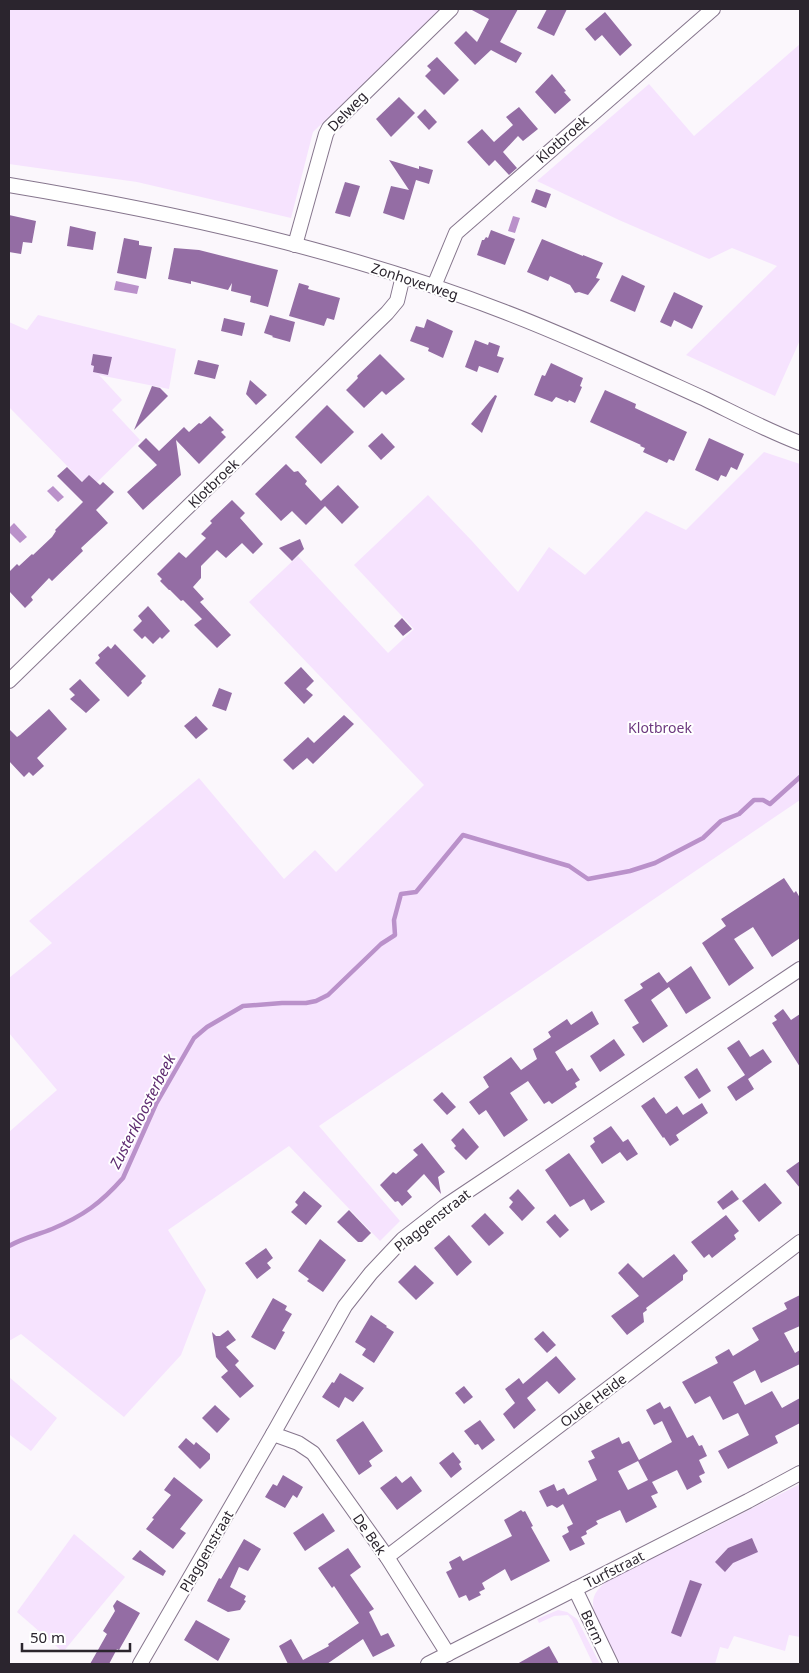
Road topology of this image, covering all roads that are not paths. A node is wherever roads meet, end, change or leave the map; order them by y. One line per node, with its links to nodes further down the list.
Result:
1 (451, 9): 4 (street, Delweg)
2 (713, 9): 6 (street, Klotbroek)
3 (9, 185): 4 (street, Zonhoverweg)
4 (295, 244): 5 (street, Zonhoverweg)
5 (403, 276): 6 (street, Zonhoverweg); 8 (street, Klotbroek)
6 (434, 286): 7 (street, Zonhoverweg)
7 (800, 443)
8 (9, 681)
9 (800, 969): 11 (street, Plaggenstraat)
10 (800, 1242): 13 (street, Oude Heide)
11 (273, 1434): 13 (street, De Bek); 16 (street, Plaggenstraat)
12 (800, 1473): 14 (street, Turfstraat)
13 (387, 1557): 15 (street, De Bek)
14 (575, 1589): 15 (street, Turfstraat); 18 (street, Berm)
15 (448, 1654): 17 (street, Turfstraat)
16 (140, 1664)
17 (428, 1664)
18 (611, 1664)

